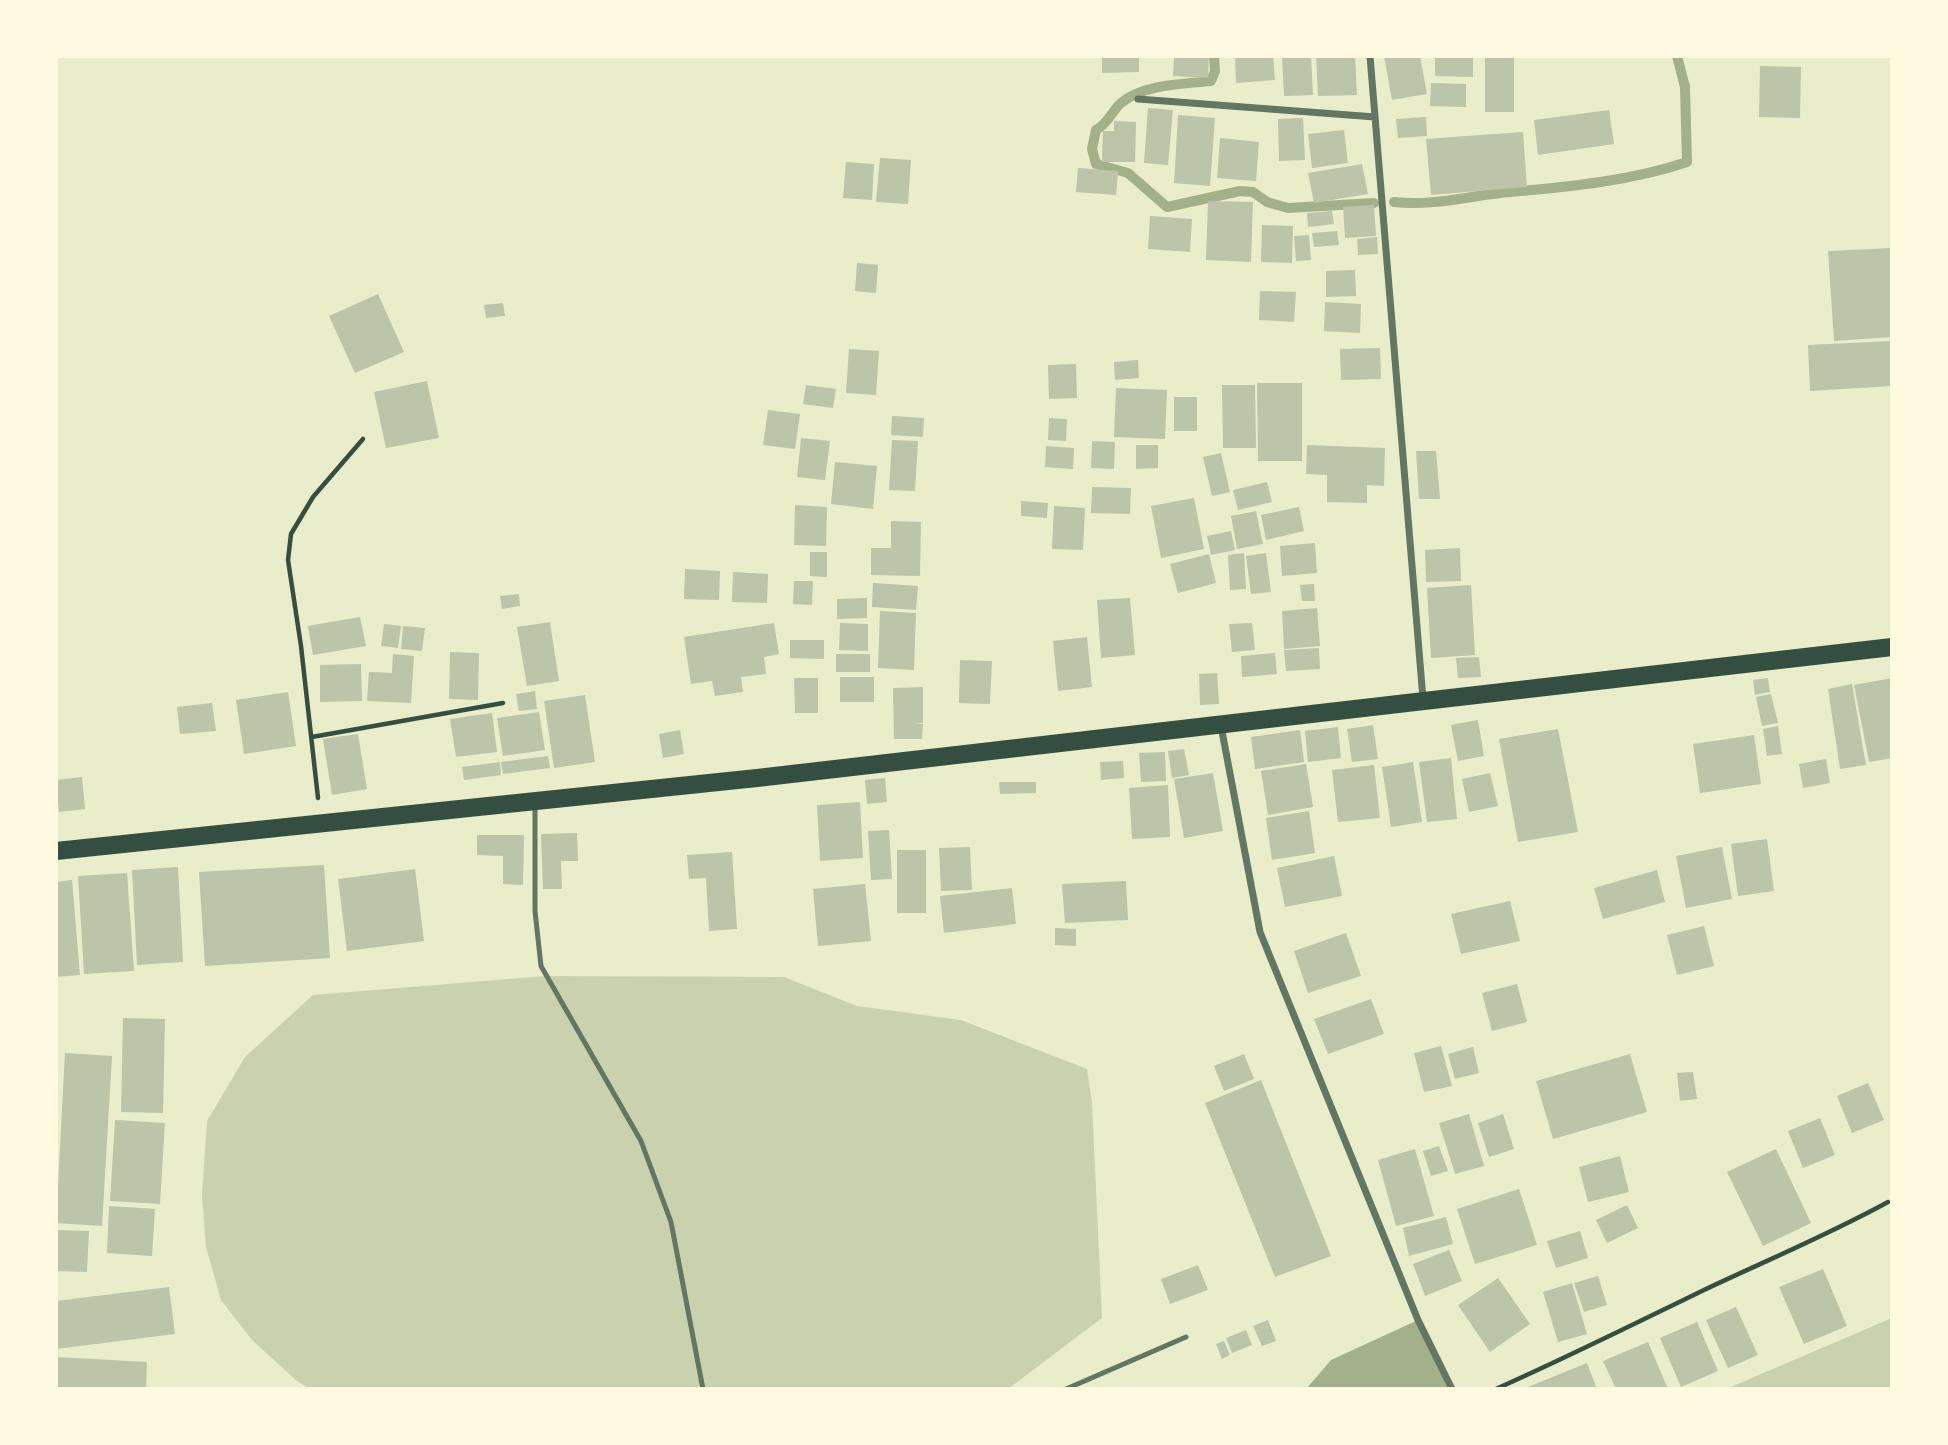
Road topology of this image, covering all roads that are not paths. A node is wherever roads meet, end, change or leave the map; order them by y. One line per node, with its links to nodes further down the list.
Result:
1 (1370, 56): 3 (street)
2 (1138, 99): 3 (street)
3 (1375, 117): 5 (street)
4 (1892, 647): 5 (main road)
5 (1423, 699): 6 (main road)
6 (1221, 726): 7 (main road); 12 (street)
7 (535, 801): 8 (main road); 10 (lane)
8 (56, 851)
9 (1186, 1336): 11 (lane)
10 (703, 1389)
11 (1066, 1389)
12 (1452, 1389)

